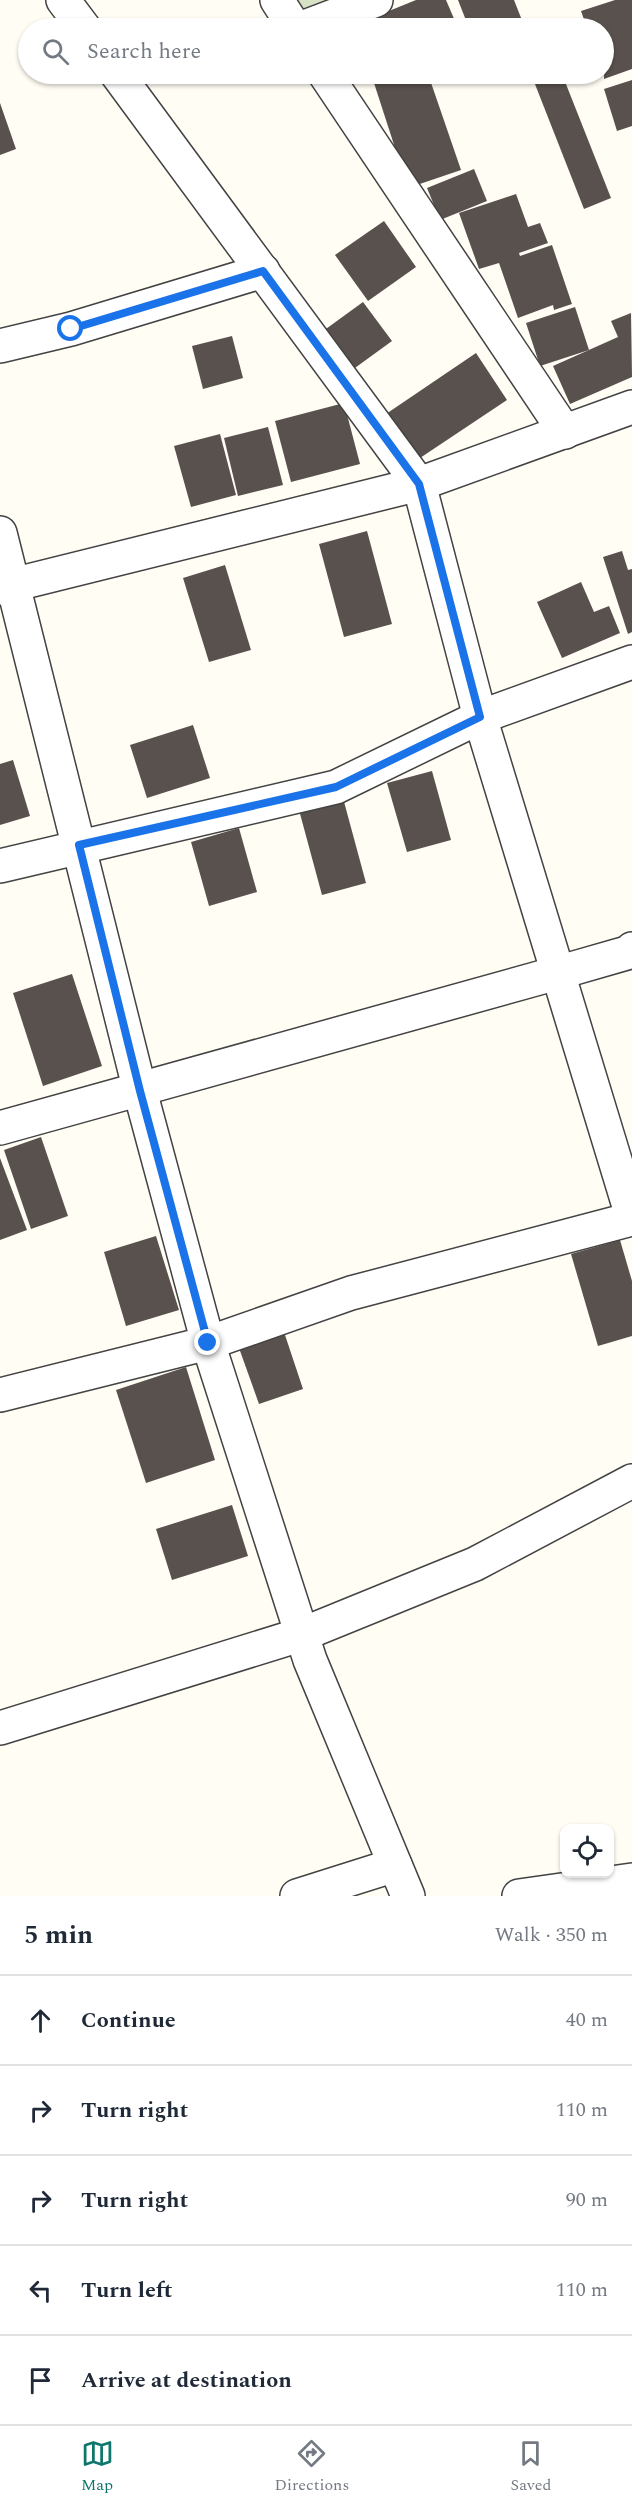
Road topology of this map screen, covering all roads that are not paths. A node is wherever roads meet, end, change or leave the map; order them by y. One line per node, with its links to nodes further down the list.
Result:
1 (63, 0): 4 (street)
2 (277, 0): 5 (street)
3 (376, 0): 6 (street)
4 (76, 18)
5 (289, 18)
6 (328, 18)
7 (124, 84): 9 (street)
8 (332, 84): 12 (street)
9 (263, 271): 10 (street); 13 (street)
10 (0, 346)
11 (632, 407): 12 (street)
12 (565, 432): 13 (street)
13 (419, 484): 15 (street); 17 (street)
14 (0, 533): 15 (street)
15 (7, 587): 18 (street)
16 (632, 662): 17 (street)
17 (480, 717): 18 (street); 21 (street)
18 (79, 845): 19 (street); 22 (street)
19 (0, 866)
20 (632, 949): 21 (street)
21 (557, 973): 22 (street); 24 (street)
22 (140, 1091): 23 (street); 25 (street)
23 (0, 1128)
24 (632, 1217): 25 (street)
25 (208, 1343): 26 (street); 28 (street)
26 (0, 1395)
27 (632, 1481): 28 (street)
28 (303, 1634): 29 (street); 30 (street)
29 (0, 1728)
30 (395, 1865): 32 (street); 33 (street)
31 (632, 1880): 34 (street)
32 (297, 1896)
33 (408, 1896)
34 (519, 1896)

